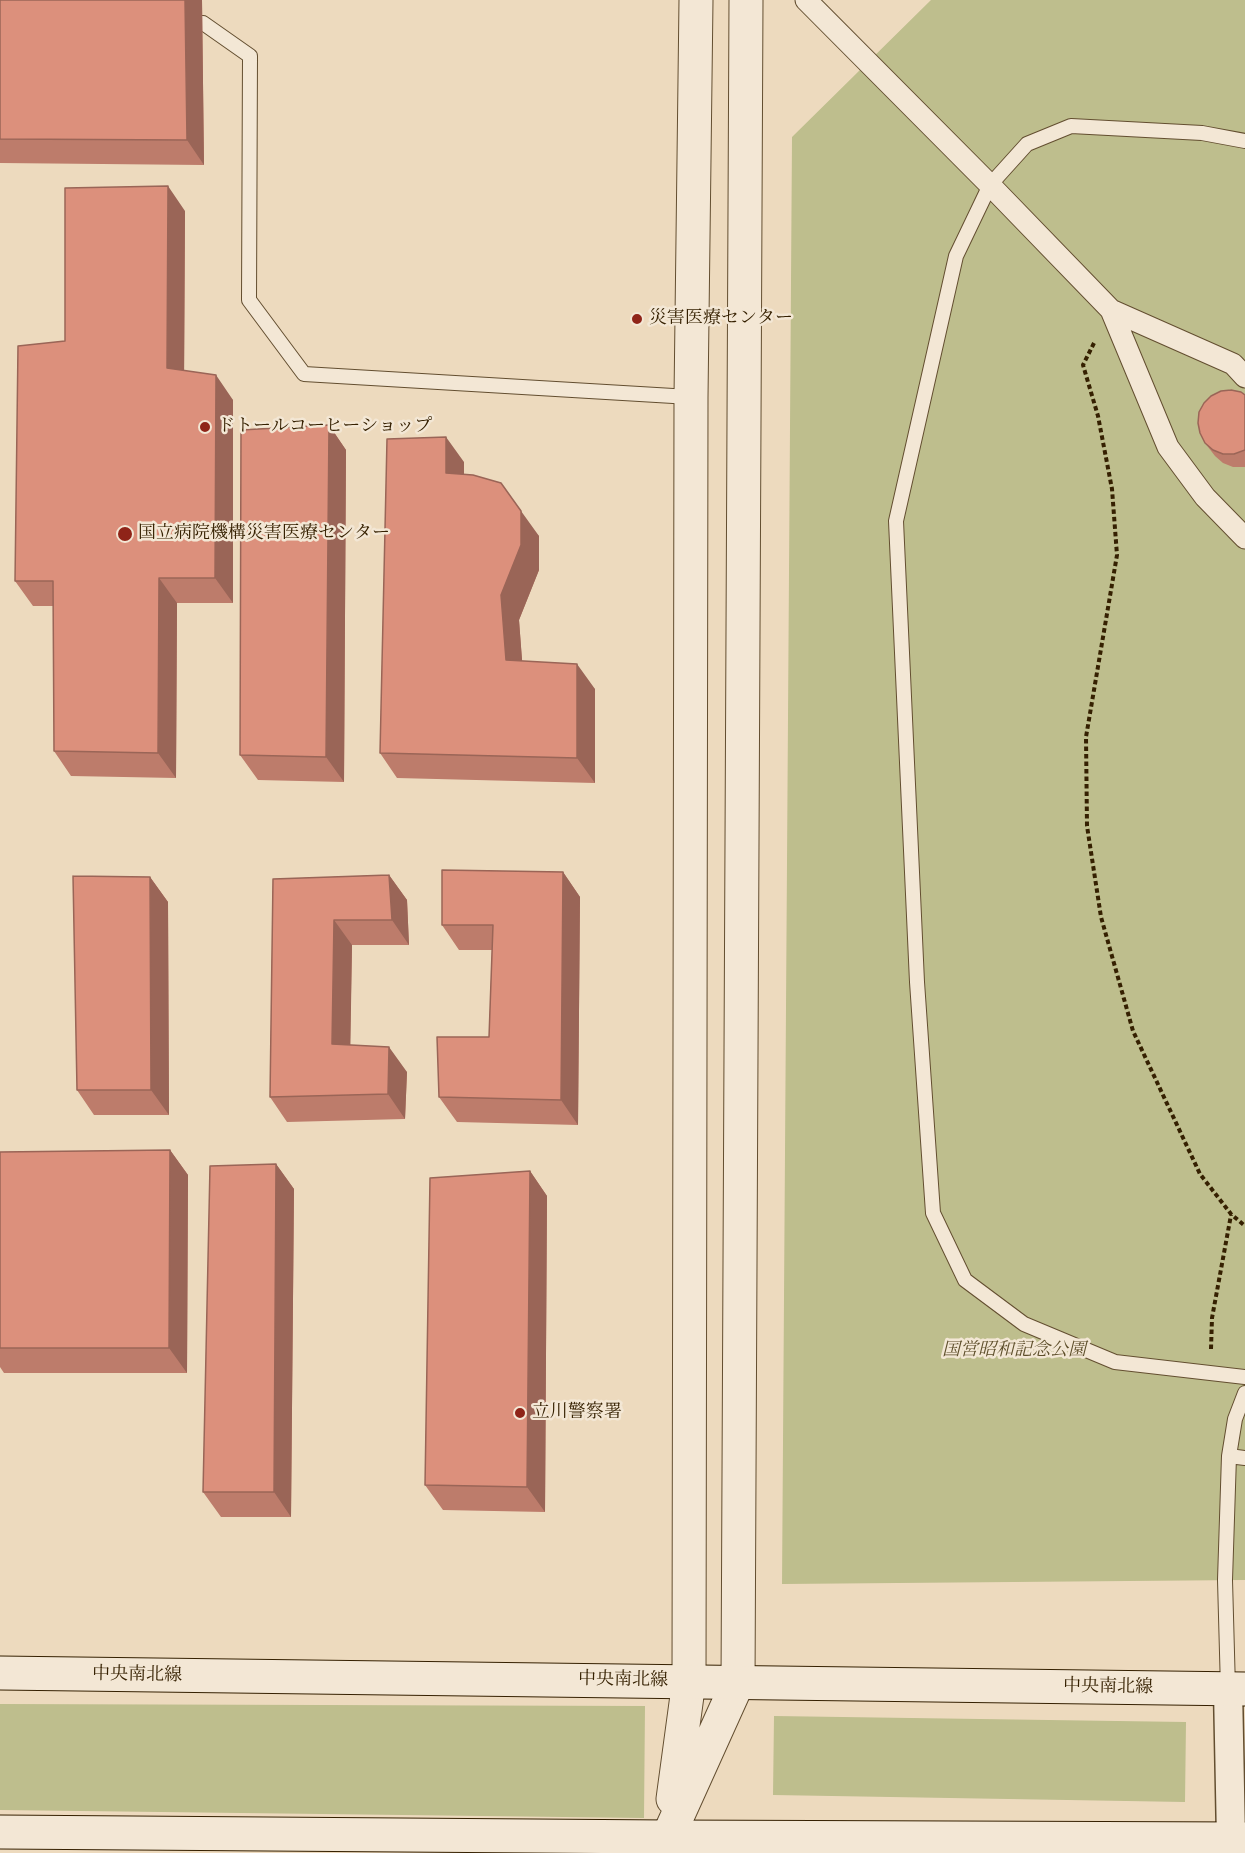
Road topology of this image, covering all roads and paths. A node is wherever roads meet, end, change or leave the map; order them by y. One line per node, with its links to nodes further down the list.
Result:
1 (696, 0): 9 (street)
2 (746, 0): 20 (street)
3 (806, 0): 6 (street)
4 (203, 22): 9 (lane)
5 (1245, 141): 6 (lane)
6 (990, 185): 7 (street); 13 (lane)
7 (1111, 310): 8 (street); 10 (street); 11 (path)
8 (1245, 377)
9 (691, 397): 19 (street)
10 (1245, 538)
11 (1232, 1214): 12 (path); 13 (path)
12 (1245, 1226)
13 (1211, 1373): 14 (lane)
14 (1245, 1377)
15 (1245, 1393): 16 (lane)
16 (1229, 1456): 17 (lane); 21 (lane)
17 (1245, 1458)
18 (0, 1673): 19 (street, 中央南北線)
19 (689, 1681): 20 (street, 中央南北線); 23 (street)
20 (738, 1682): 21 (street, 中央南北線); 23 (street)
21 (1236, 1689): 24 (street)
22 (0, 1832): 23 (street)
23 (667, 1845): 24 (street)
24 (1236, 1846)

